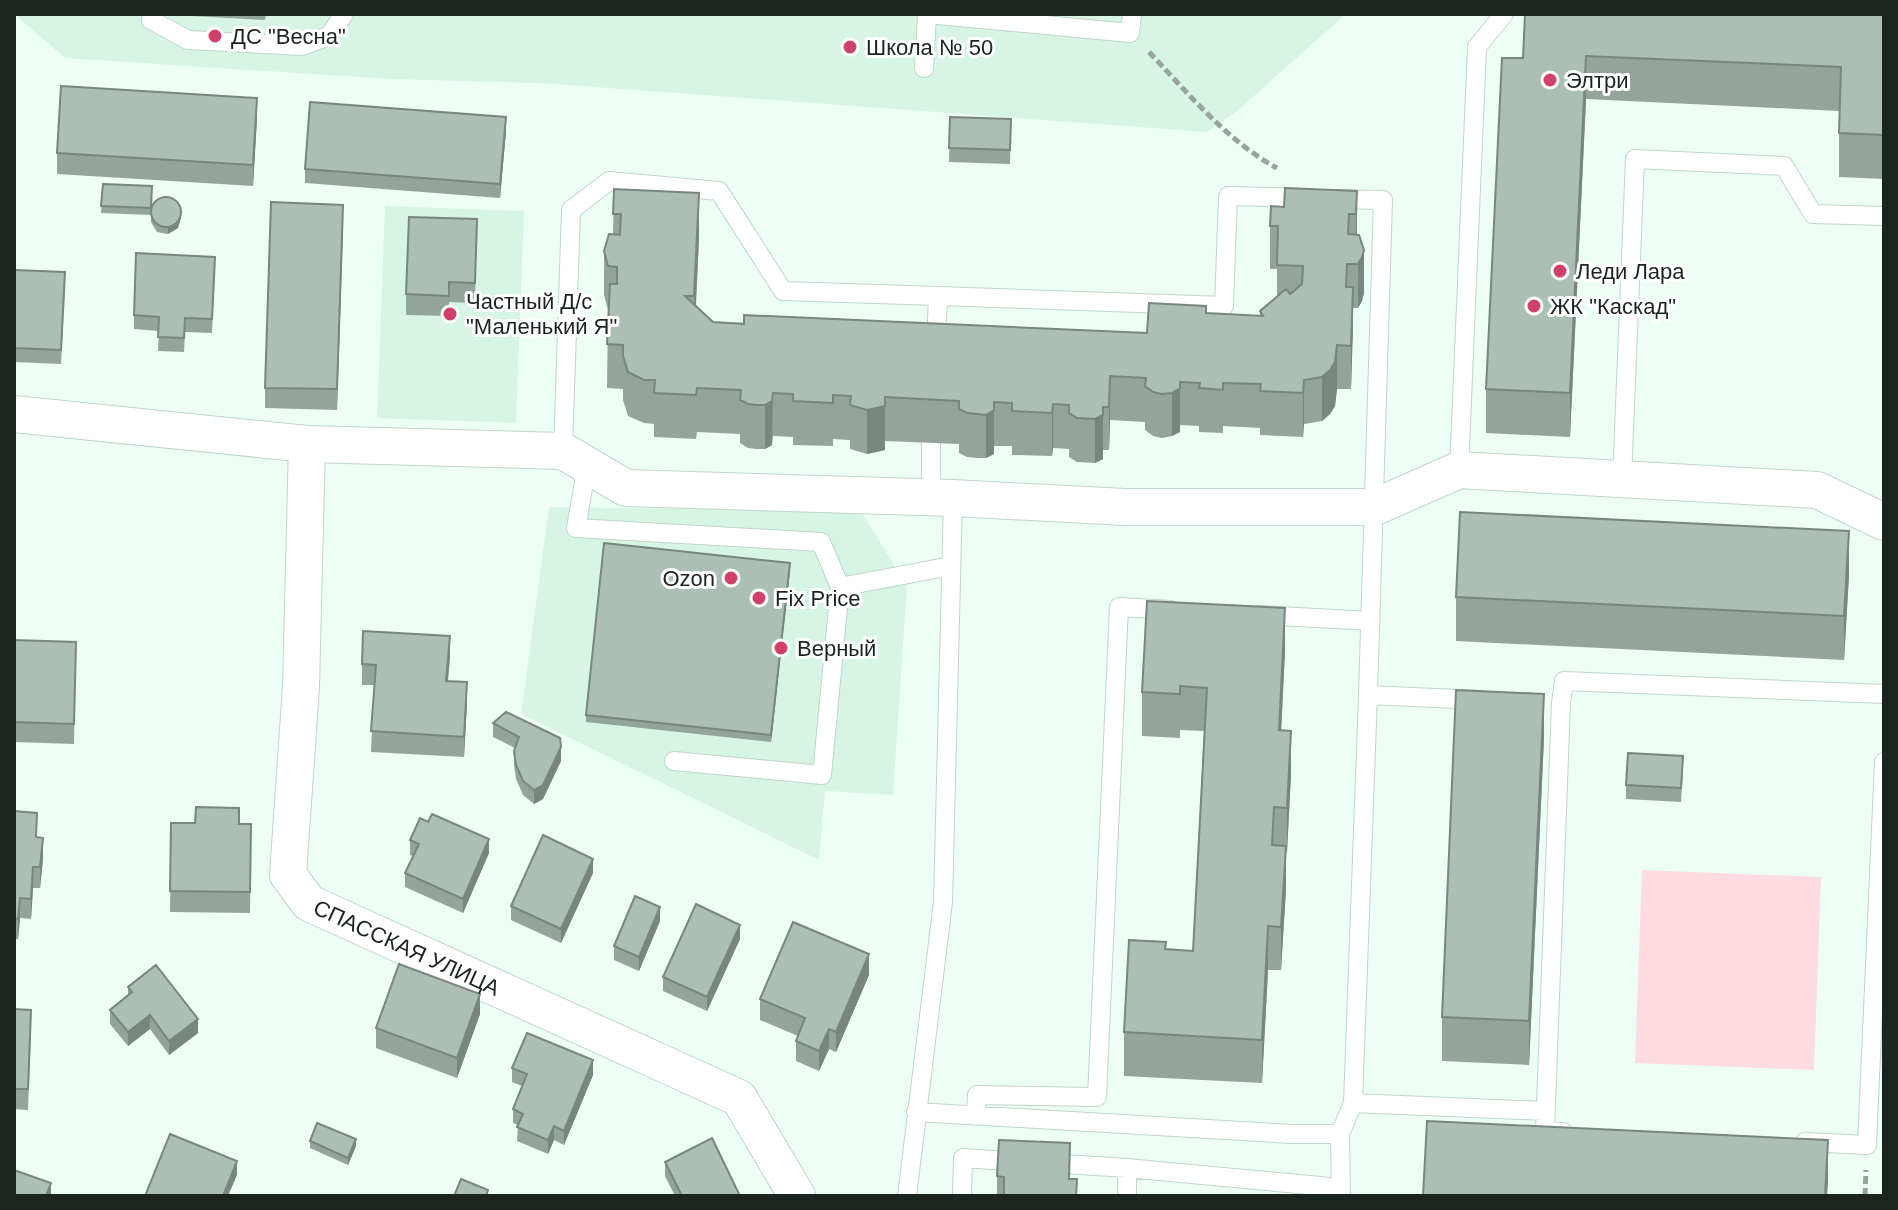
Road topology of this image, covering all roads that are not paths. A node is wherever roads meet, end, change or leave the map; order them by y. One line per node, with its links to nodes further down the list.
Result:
1 (152, 14): 2 (lane)
2 (344, 14)
3 (927, 14): 5 (lane); 6 (lane)
4 (1504, 14): 14 (lane)
5 (1131, 24)
6 (924, 68)
7 (1884, 216): 15 (lane)
8 (938, 296): 9 (lane); 13 (lane); 17 (lane)
9 (935, 367)
10 (14, 414): 12 (street)
11 (931, 443): 16 (lane)
12 (307, 444): 13 (street); 38 (street, СПАССКАЯ УЛИЦА)
13 (575, 458): 16 (street); 20 (lane)
14 (1459, 470): 15 (street); 17 (street)
15 (1622, 480): 18 (street)
16 (942, 497): 17 (street); 19 (lane)
17 (1375, 507): 23 (lane)
18 (1884, 522)
19 (951, 566): 20 (lane); 31 (lane)
20 (840, 587): 27 (lane)
21 (1182, 611): 32 (lane)
22 (1245, 614): 23 (lane)
23 (1371, 621): 25 (lane)
24 (1884, 694): 30 (lane)
25 (1368, 695): 26 (lane); 29 (lane)
26 (1501, 701)
27 (674, 761)
28 (1884, 762): 35 (lane)
29 (1353, 1103): 30 (lane); 34 (lane)
30 (1546, 1111): 33 (lane)
31 (916, 1112): 32 (lane); 39 (lane)
32 (976, 1114): 34 (lane)
33 (1576, 1132)
34 (1340, 1134): 37 (lane)
35 (1790, 1142)
36 (1127, 1168): 37 (lane); 40 (lane); 41 (lane)
37 (1341, 1192)
38 (797, 1196)
39 (907, 1196)
40 (962, 1196)
41 (1127, 1196)

